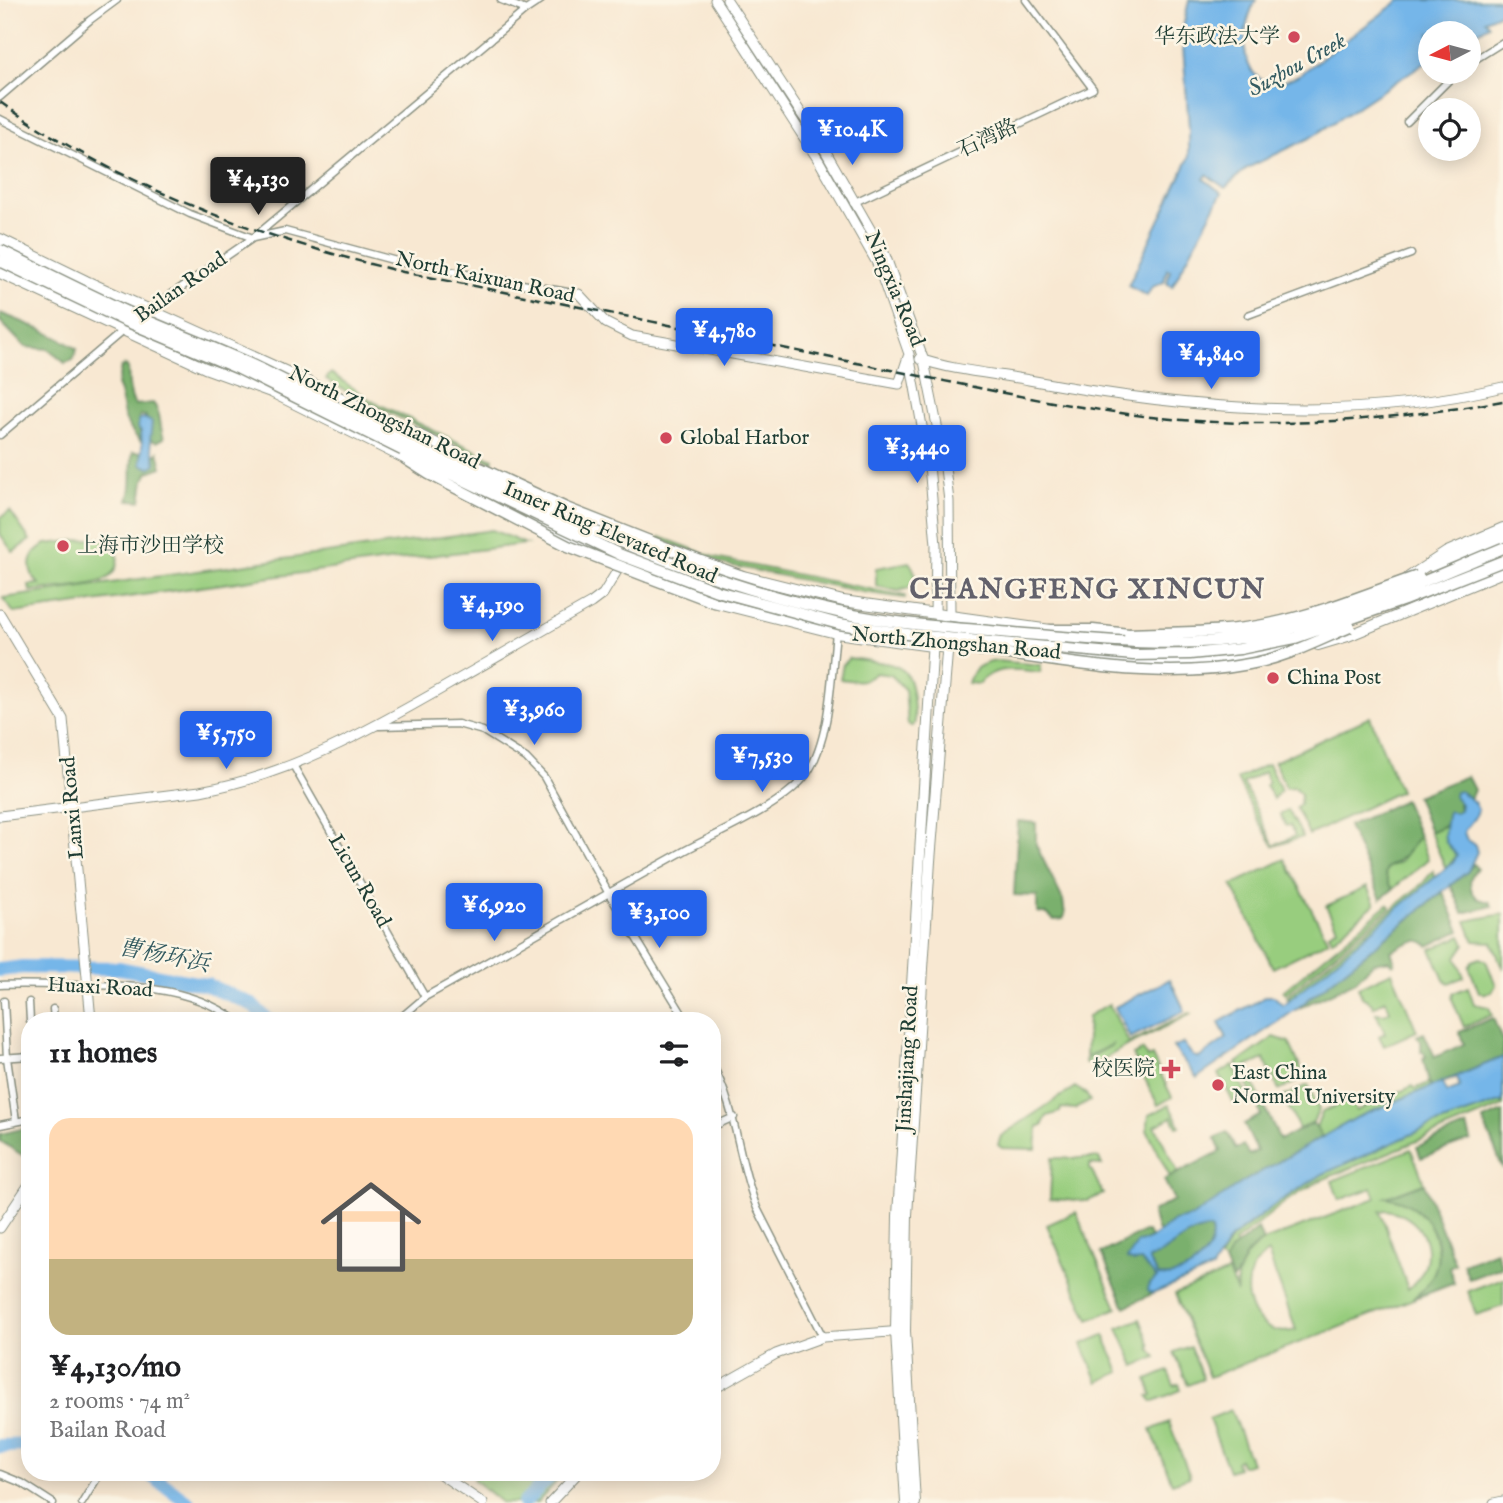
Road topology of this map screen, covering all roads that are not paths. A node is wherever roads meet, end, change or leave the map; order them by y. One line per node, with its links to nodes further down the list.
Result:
1 (117, 0): 11 (street)
2 (501, 0): 7 (street)
3 (541, 0): 7 (street, Bailan Road)
4 (715, 0): 15 (street, Ningxia Road)
5 (727, 0): 14 (street, Ningxia Road)
6 (1026, 0): 14 (street, 石湾路)
7 (526, 10): 16 (street, Bailan Road)
8 (1503, 42): 9 (street)
9 (1481, 56)
10 (1445, 84): 13 (street)
11 (0, 97)
12 (0, 119): 16 (street)
13 (1407, 122)
14 (854, 202): 15 (street, 石湾路); 27 (street, Ningxia Road)
15 (845, 207): 26 (street, Ningxia Road)
16 (253, 238): 22 (street, North Kaixuan Road); 23 (street, Bailan Road)
17 (0, 239): 23 (main road, North Zhongshan Road)
18 (0, 250): 31 (highway, Inner Ring Elevated Road, bridge)
19 (1411, 254): 24 (street)
20 (0, 261): 29 (highway, Inner Ring Elevated Road, bridge)
21 (0, 273): 25 (main road, North Zhongshan Road)
22 (579, 294): 26 (street, North Kaixuan Road)
23 (149, 309): 25 (street, Bailan Road); 40 (main road, North Zhongshan Road)
24 (1248, 315)
25 (124, 330): 30 (street, Bailan Road); 32 (main road, North Zhongshan Road)
26 (909, 354): 27 (street); 44 (street, Ningxia Road)
27 (924, 361): 28 (street); 45 (street, Ningxia Road)
28 (1502, 389)
29 (351, 425): 41 (highway, bridge); 42 (highway, Inner Ring Elevated Road, bridge)
30 (0, 435)
31 (426, 450): 35 (highway, Inner Ring Elevated Road, bridge); 40 (highway, bridge)
32 (428, 470): 37 (main road, North Zhongshan Road); 41 (main road, North Zhongshan Road)
33 (1503, 528): 39 (main road, North Zhongshan Road)
34 (1503, 537): 39 (main road)
35 (1503, 547): 46 (highway, bridge)
36 (1503, 562): 42 (highway, Inner Ring Elevated Road, bridge); 50 (main road, North Zhongshan Road)
37 (617, 571): 41 (main road, North Zhongshan Road); 51 (street)
38 (1503, 572): 50 (main road, North Zhongshan Road)
39 (1415, 574): 46 (main road, North Zhongshan Road)
40 (742, 576): 44 (main road, North Zhongshan Road)
41 (715, 602): 47 (main road, North Zhongshan Road)
42 (1379, 610): 49 (highway, bridge)
43 (0, 614): 53 (street, Lanxi Road)
44 (935, 614): 45 (main road, North Zhongshan Road); 48 (main road, Jinshajiang Road)
45 (950, 615): 46 (main road, North Zhongshan Road); 49 (main road, Jinshajiang Road)
46 (1050, 630)
47 (836, 633): 48 (main road, North Zhongshan Road); 55 (street)
48 (933, 645): 49 (main road, North Zhongshan Road); 78 (main road, Jinshajiang Road)
49 (953, 647): 50 (main road, North Zhongshan Road); 78 (main road, Jinshajiang Road)
50 (1200, 661)
51 (377, 726): 52 (street); 55 (street)
52 (293, 765): 53 (street); 58 (street, Licun Road)
53 (72, 806): 54 (street); 56 (street, Lanxi Road)
54 (0, 817)
55 (609, 894): 58 (street); 67 (street)
56 (88, 980): 57 (street, Huaxi Road); 64 (street, Lanxi Road); 65 (street, Huaxi Road)
57 (0, 985)
58 (425, 997): 66 (street)
59 (4, 1001): 68 (street)
60 (29, 1002): 62 (street)
61 (53, 1009): 63 (street)
62 (30, 1012)
63 (53, 1012)
64 (90, 1012)
65 (225, 1012)
66 (407, 1012)
67 (681, 1012)
68 (4, 1058): 72 (street)
69 (721, 1080): 70 (street)
70 (734, 1117): 73 (street); 79 (street)
71 (21, 1120): 72 (street)
72 (16, 1121): 74 (street)
73 (721, 1122)
74 (0, 1125)
75 (21, 1196): 76 (street)
76 (4, 1214): 77 (street)
77 (0, 1228)
78 (900, 1331): 79 (street); 90 (main road, Jinshajiang Road); 91 (main road, Jinshajiang Road)
79 (823, 1337): 80 (street)
80 (721, 1385)
81 (0, 1474): 86 (street)
82 (96, 1481): 87 (street)
83 (450, 1481): 88 (street)
84 (571, 1481): 89 (street)
85 (1503, 1501): 92 (street)
86 (53, 1503)
87 (82, 1503)
88 (483, 1503)
89 (550, 1503)
90 (906, 1503)
91 (915, 1503)
92 (1494, 1503)

